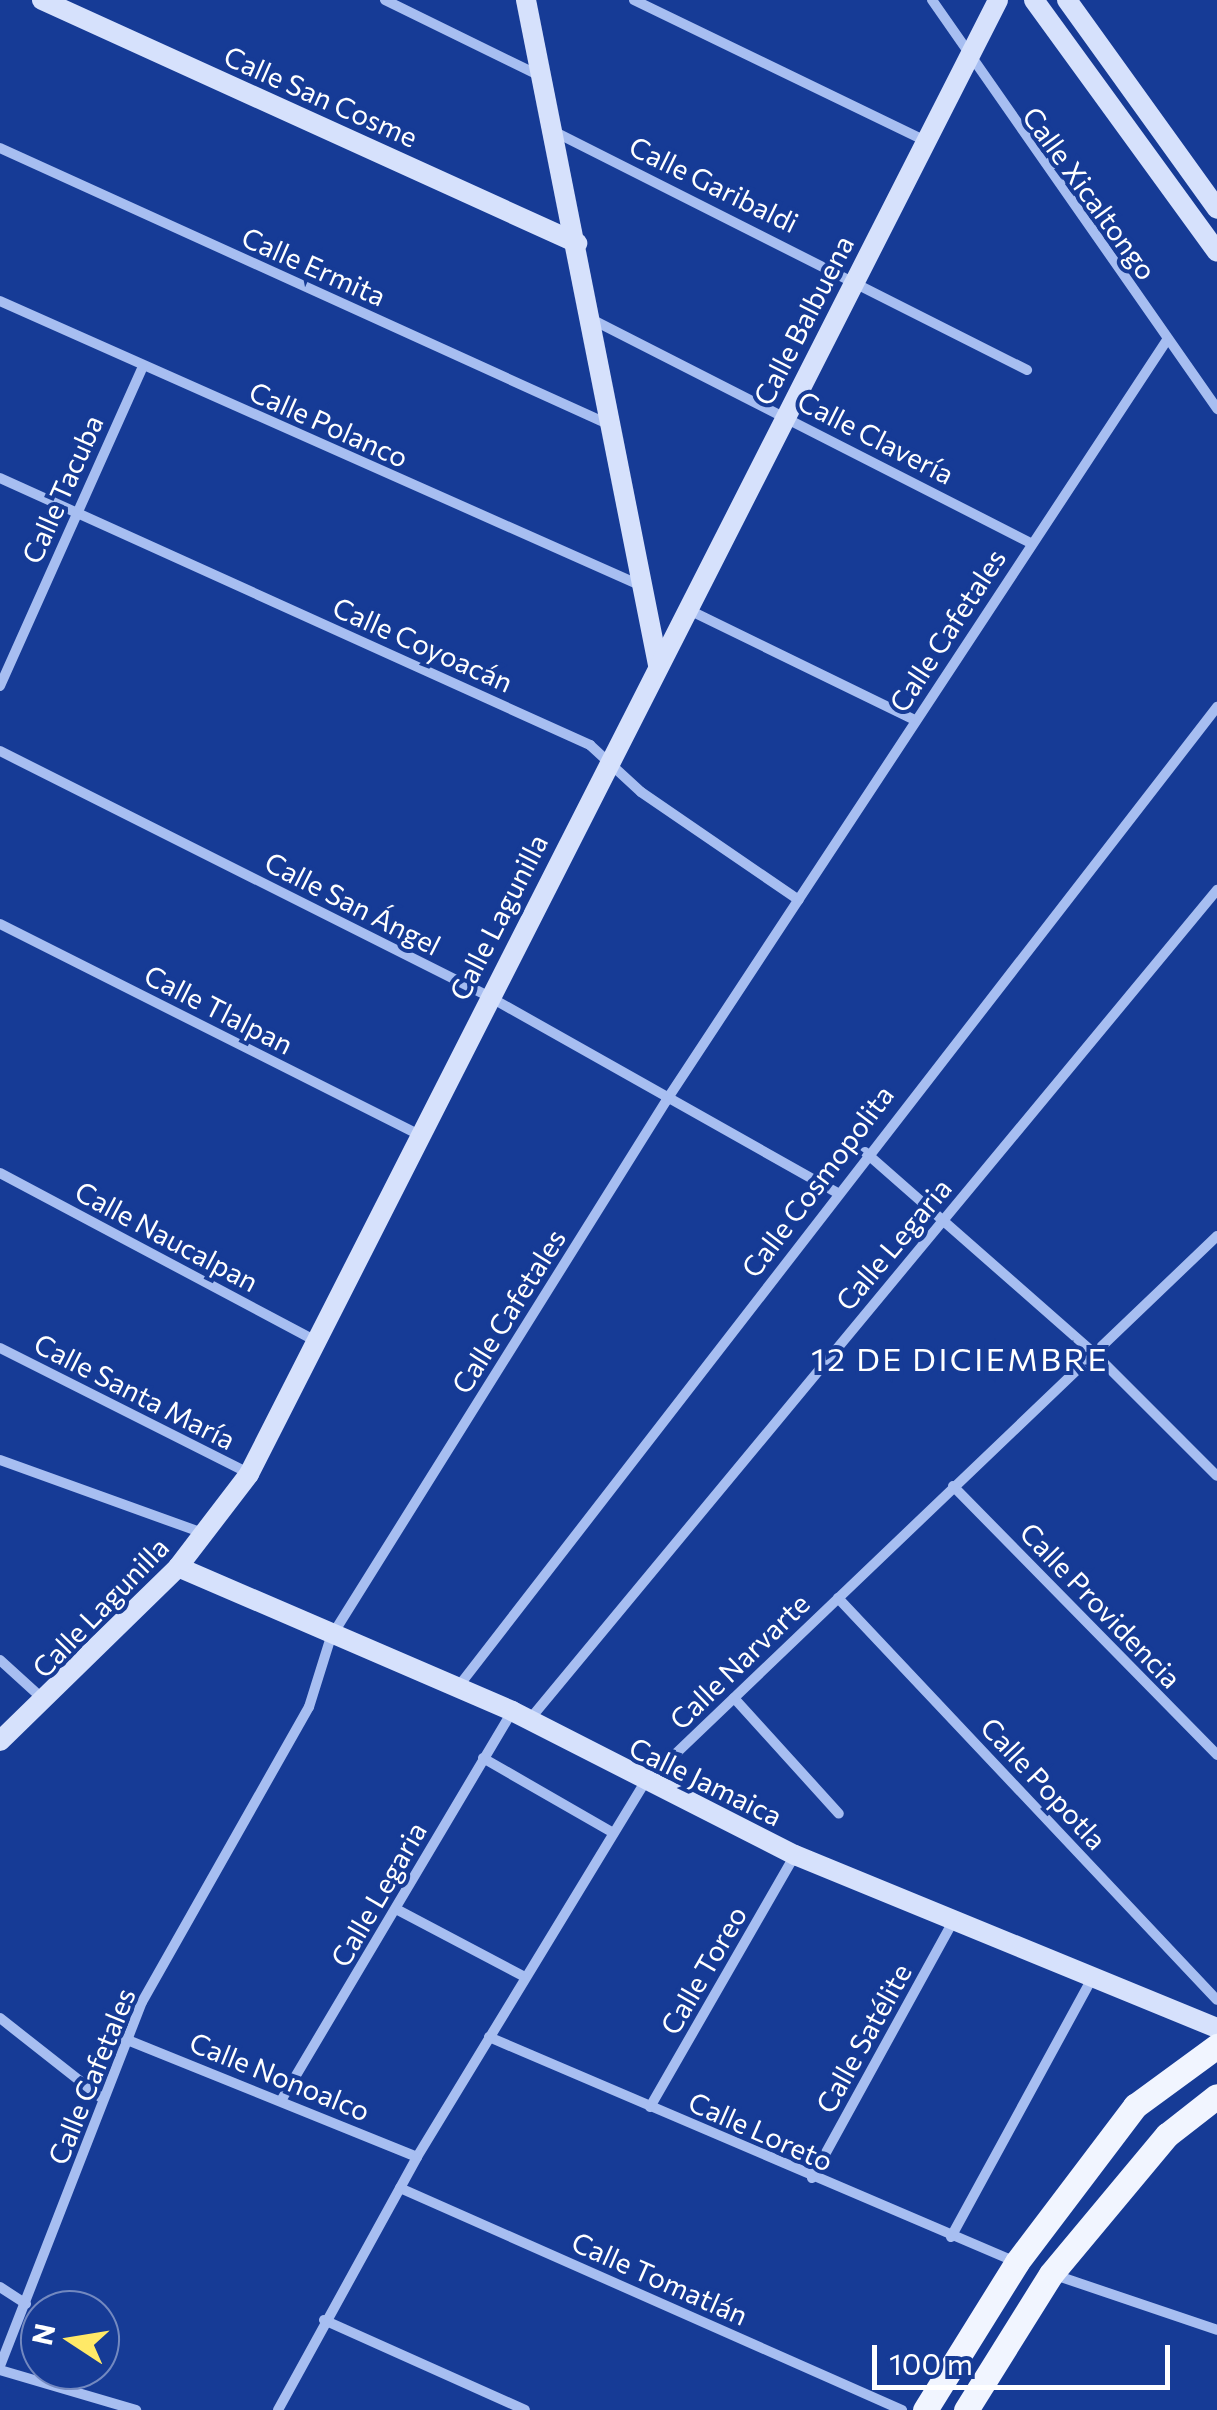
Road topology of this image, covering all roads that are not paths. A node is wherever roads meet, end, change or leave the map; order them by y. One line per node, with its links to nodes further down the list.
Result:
1 (42, 0): 15 (street, Calle San Cosme)
2 (385, 0): 10 (street)
3 (526, 0): 10 (street)
4 (634, 0): 12 (street)
5 (932, 0): 9 (street, Calle Xicaltongo)
6 (998, 0): 9 (street, Calle Balbuena)
7 (1034, 0): 16 (street)
8 (1067, 0): 14 (street)
9 (967, 59): 12 (street, Calle Balbuena); 20 (street, Calle Xicaltongo)
10 (541, 76): 11 (street)
11 (552, 130): 15 (street); 17 (street, Calle Garibaldi)
12 (926, 141): 17 (street, Calle Balbuena)
13 (0, 148): 25 (street, Calle Ermita)
14 (1217, 209)
15 (577, 243): 19 (street)
16 (1217, 252)
17 (856, 278): 22 (street, Calle Garibaldi); 24 (street, Calle Balbuena)
18 (0, 301): 21 (street, Calle Polanco)
19 (593, 320): 24 (street, Calle Clavería); 25 (street)
20 (1167, 340): 23 (street, Calle Xicaltongo); 28 (street, Calle Cafetales)
21 (143, 366): 27 (street, Calle Tacuba); 29 (street, Calle Polanco)
22 (1027, 370)
23 (1217, 409)
24 (786, 415): 28 (street, Calle Clavería); 30 (street, Calle Balbuena)
25 (609, 424): 29 (street)
26 (0, 478): 27 (street, Calle Coyoacán)
27 (76, 512): 32 (street, Calle Tacuba); 36 (street, Calle Coyoacán)
28 (1031, 543): 34 (street, Calle Cafetales)
29 (642, 586): 31 (street)
30 (687, 609): 31 (street, Calle Balbuena); 34 (street)
31 (658, 665): 36 (street, Calle Lagunilla)
32 (0, 686)
33 (1217, 707): 43 (street, Calle Cosmopolita)
34 (915, 720): 38 (street, Calle Cafetales)
35 (0, 751): 40 (street, Calle San Ángel)
36 (609, 761): 38 (street, Calle Coyoacán); 40 (street, Calle Lagunilla)
37 (1217, 890): 46 (street, Calle Legaria)
38 (799, 900): 41 (street, Calle Cafetales)
39 (0, 924): 42 (street, Calle Tlalpan)
40 (488, 996): 41 (street, Calle San Ángel); 42 (street, Calle Lagunilla)
41 (666, 1101): 45 (street, Calle San Ángel); 58 (street, Calle Cafetales)
42 (418, 1134): 48 (street, Calle Lagunilla)
43 (866, 1152): 45 (street, Calle Cosmopolita); 46 (street)
44 (0, 1172): 48 (street, Calle Naucalpan)
45 (837, 1194): 60 (street, Calle Cosmopolita)
46 (939, 1222): 50 (street); 63 (street, Calle Legaria)
47 (1217, 1236): 50 (street, Calle Narvarte)
48 (312, 1339): 52 (street, Calle Lagunilla)
49 (0, 1348): 52 (street, Calle Santa María)
50 (1094, 1352): 53 (street); 54 (street, Calle Narvarte)
51 (0, 1460): 55 (street)
52 (249, 1474): 55 (street, Calle Lagunilla)
53 (1217, 1476)
54 (953, 1486): 57 (street, Calle Narvarte); 65 (street, Calle Providencia)
55 (208, 1535): 56 (street, Calle Lagunilla)
56 (178, 1567): 58 (street, Calle Jamaica); 62 (street, Calle Lagunilla)
57 (838, 1598): 61 (street, Calle Narvarte); 75 (street, Calle Popotla)
58 (331, 1637): 60 (street, Calle Jamaica); 79 (street, Calle Cafetales)
59 (0, 1660): 62 (street)
60 (458, 1687): 63 (street, Calle Jamaica)
61 (734, 1698): 67 (street, Calle Narvarte); 68 (street)
62 (46, 1702): 64 (street, Calle Lagunilla)
63 (520, 1716): 66 (street, Calle Legaria); 67 (street, Calle Jamaica)
64 (0, 1741)
65 (1217, 1756)
66 (483, 1758): 69 (street); 71 (street, Calle Legaria)
67 (644, 1784): 69 (street, Calle Narvarte); 70 (street, Calle Jamaica)
68 (839, 1814)
69 (610, 1831): 74 (street, Calle Narvarte)
70 (795, 1855): 72 (street, Calle Jamaica); 84 (street, Calle Toreo)
71 (396, 1909): 74 (street); 82 (street, Calle Legaria)
72 (954, 1919): 73 (street, Calle Jamaica); 86 (street, Calle Satélite)
73 (1094, 1976): 77 (street, Calle Jamaica); 88 (street)
74 (525, 1977): 78 (street, Calle Narvarte)
75 (1217, 2000)
76 (0, 2018): 83 (street)
77 (1217, 2028)
78 (488, 2037): 84 (street, Calle Loreto); 85 (street, Calle Narvarte)
79 (125, 2039): 82 (street, Calle Nonoalco); 83 (street, Calle Cafetales)
80 (1217, 2046): 89 (main road)
81 (1217, 2096): 90 (main road)
82 (282, 2099): 85 (street, Calle Nonoalco)
83 (103, 2100): 91 (street, Calle Cafetales)
84 (650, 2107): 86 (street, Calle Loreto)
85 (417, 2157): 87 (street, Calle Narvarte)
86 (812, 2178): 88 (street, Calle Loreto)
87 (400, 2188): 93 (street, Calle Narvarte); 99 (street, Calle Tomatlán)
88 (951, 2236): 89 (street, Calle Loreto)
89 (1018, 2262): 100 (main road)
90 (1050, 2274): 94 (street); 101 (main road)
91 (31, 2290)
92 (20, 2319): 95 (street, Calle Cafetales)
93 (324, 2320): 97 (street, Calle Narvarte); 98 (street)
94 (1217, 2330)
95 (0, 2368): 96 (street)
96 (136, 2410)
97 (278, 2410)
98 (525, 2410)
99 (902, 2410)
100 (925, 2410)
101 (966, 2410)

